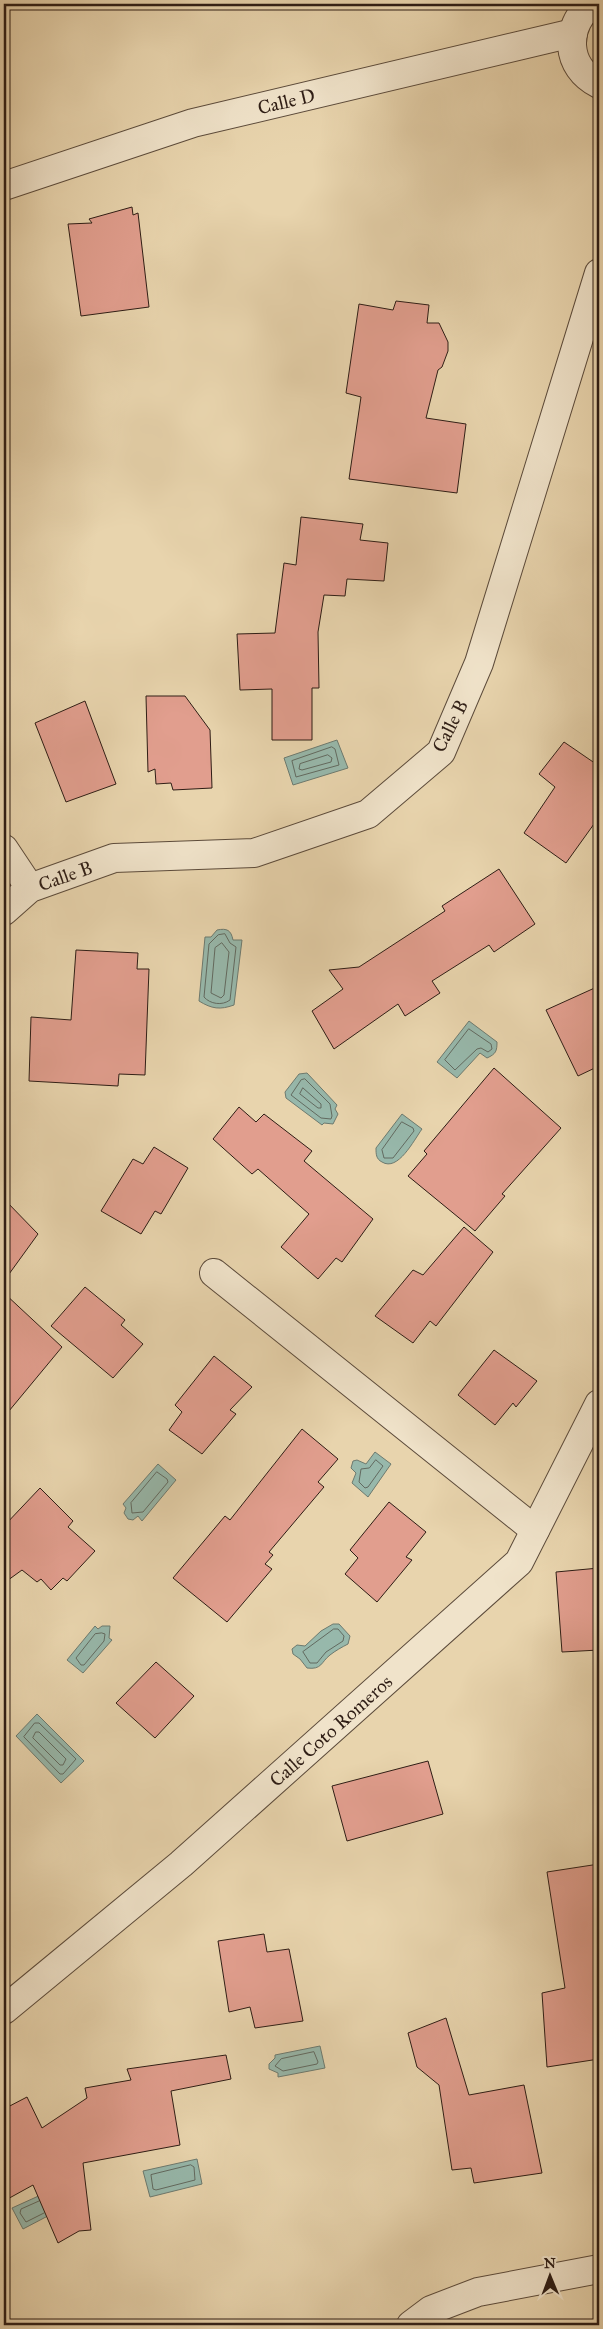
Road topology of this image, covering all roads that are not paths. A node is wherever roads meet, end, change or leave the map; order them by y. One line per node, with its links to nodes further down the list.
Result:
1 (591, 4): 2 (street)
2 (573, 32): 3 (street); 4 (street, Calle D)
3 (599, 84)
4 (4, 186)
5 (599, 273): 7 (street, Calle B)
6 (4, 849): 7 (street)
7 (30, 888): 8 (street, Calle B)
8 (4, 911)
9 (214, 1273): 11 (street)
10 (596, 1422): 11 (street, Calle Coto Romeros)
11 (535, 1530): 12 (street, Calle Coto Romeros)
12 (4, 2010)
13 (599, 2269): 14 (street)
14 (411, 2325)

